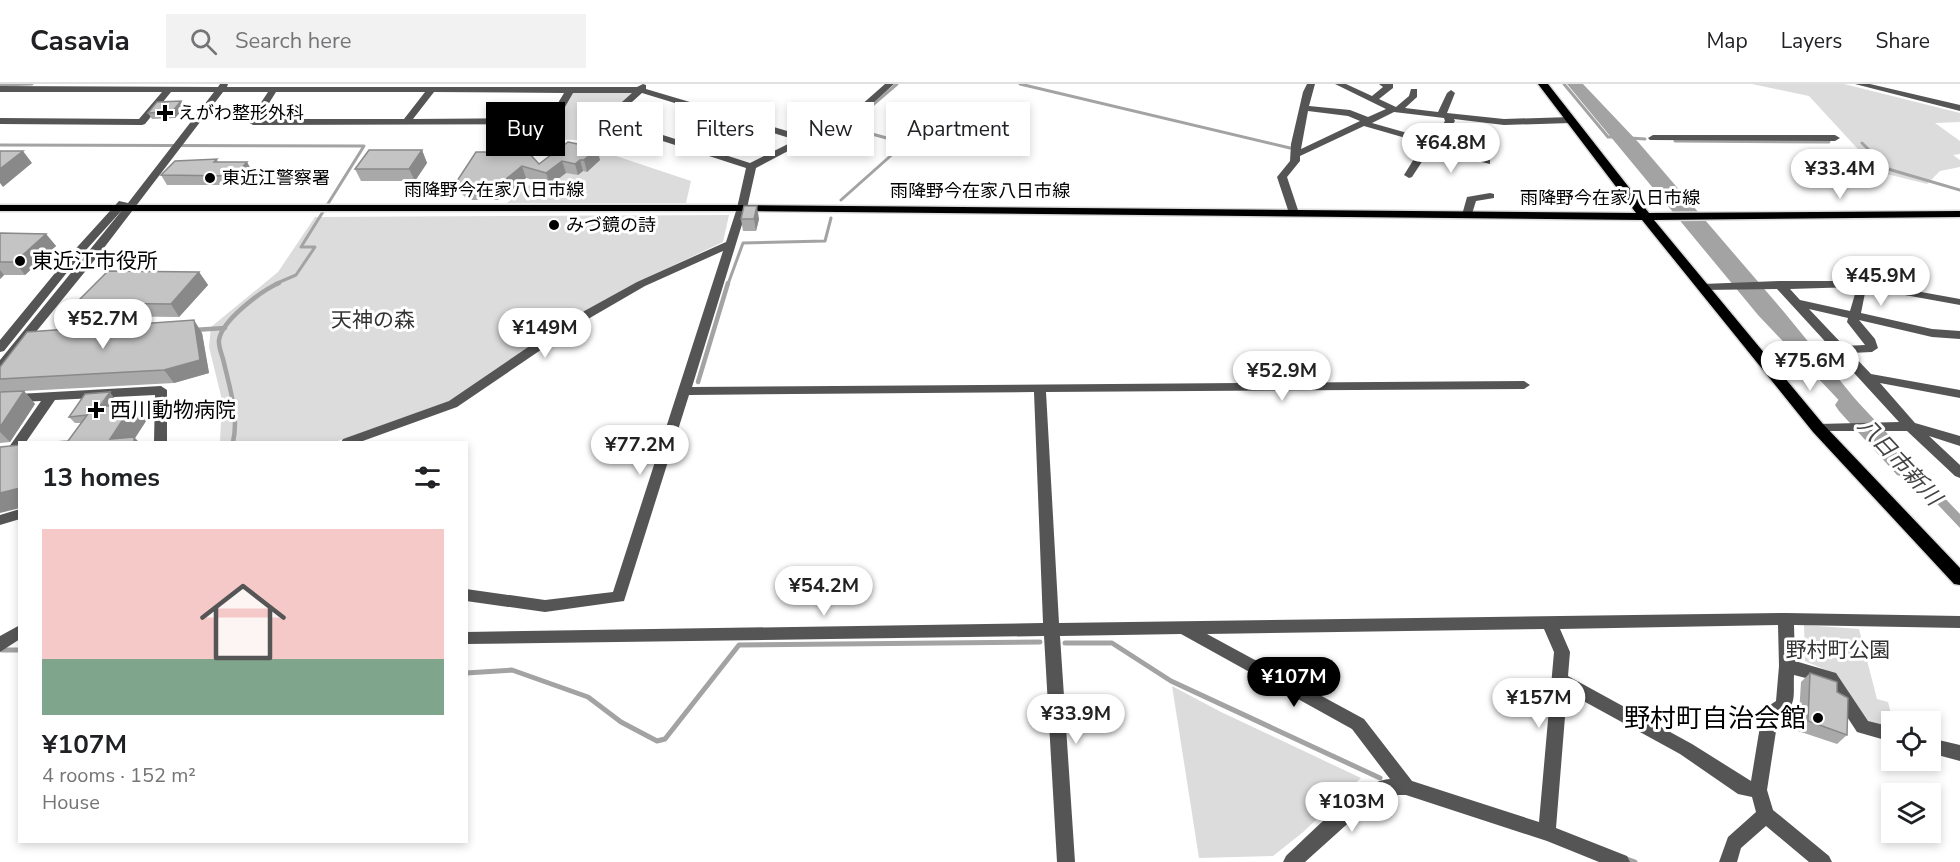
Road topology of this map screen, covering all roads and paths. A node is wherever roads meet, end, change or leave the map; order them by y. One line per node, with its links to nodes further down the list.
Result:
1 (890, 84): 18 (street)
2 (1311, 84): 19 (street)
3 (1339, 84): 17 (street)
4 (1383, 84): 17 (street)
5 (1543, 84): 23 (main road)
6 (1859, 84): 20 (street)
7 (219, 87): 11 (street); 12 (street); 37 (street)
8 (333, 87): 12 (street); 13 (street)
9 (643, 87): 10 (street); 27 (street); 34 (street)
10 (578, 88): 13 (street); 25 (street)
11 (169, 89): 14 (street); 24 (street)
12 (274, 89): 25 (street)
13 (432, 89): 25 (street)
14 (1, 90)
15 (1414, 91): 21 (street)
16 (1451, 93): 22 (street)
17 (1372, 100): 21 (street)
18 (870, 102)
19 (1305, 108): 26 (street); 32 (street)
20 (1960, 108)
21 (1395, 110): 22 (street); 26 (street)
22 (1444, 116): 23 (street); 30 (street)
23 (1571, 120): 43 (main road)
24 (0, 121)
25 (406, 122)
26 (1367, 122): 30 (street); 32 (street)
27 (787, 134)
28 (1653, 138): 29 (street)
29 (1834, 138)
30 (1429, 142): 33 (street); 33 (street)
31 (787, 148): 34 (street)
32 (1297, 154): 40 (street)
33 (1422, 154): 35 (street)
34 (751, 166): 39 (street)
35 (1409, 176)
36 (1490, 196): 42 (street)
37 (125, 207): 38 (main road, 雨降野今在家八日市線); 39 (main road, 雨降野今在家八日市線); 52 (street); 54 (street)
38 (0, 208)
39 (742, 208): 40 (main road, 雨降野今在家八日市線); 44 (street)
40 (1294, 213): 42 (main road, 雨降野今在家八日市線)
41 (1960, 214): 43 (main road, 雨降野今在家八日市線)
42 (1467, 215): 43 (main road, 雨降野今在家八日市線)
43 (1652, 217): 47 (main road)
44 (730, 244): 58 (street); 66 (street)
45 (1779, 284): 46 (street); 47 (street); 49 (street)
46 (1860, 284): 48 (street); 50 (street)
47 (1703, 287): 63 (main road)
48 (1960, 302)
49 (1799, 303): 50 (street); 53 (street)
50 (1854, 316): 51 (street); 53 (street)
51 (1960, 335)
52 (0, 348)
53 (1842, 350): 55 (street)
54 (0, 368)
55 (1867, 376): 59 (street); 62 (street)
56 (1524, 385): 57 (street)
57 (1040, 388): 58 (street); 80 (street)
58 (685, 391): 75 (street)
59 (1960, 394)
60 (51, 396): 61 (street); 64 (street); 65 (street)
61 (0, 399)
62 (1910, 426): 63 (street); 67 (street); 71 (street)
63 (1818, 428): 74 (main road)
64 (20, 441)
65 (160, 441)
66 (351, 441)
67 (1960, 441)
68 (18, 444): 70 (street)
69 (18, 462): 70 (street)
70 (3, 466)
71 (1960, 473)
72 (18, 514): 73 (street)
73 (0, 519)
74 (1960, 579)
75 (468, 595)
76 (1786, 619): 77 (street); 78 (street); 84 (street)
77 (1549, 622): 79 (street); 85 (street)
78 (1960, 622)
79 (1183, 628): 80 (street); 89 (street)
80 (1051, 631): 82 (street); 93 (street)
81 (18, 633): 83 (street)
82 (468, 638)
83 (6, 642)
84 (1787, 666): 86 (street); 90 (street)
85 (1560, 680): 90 (street); 92 (street)
86 (1881, 732)
87 (1941, 748): 88 (street)
88 (1960, 753)
89 (1406, 787): 92 (street); 94 (street)
90 (1758, 790): 91 (street)
91 (1767, 815): 96 (street); 97 (street)
92 (1546, 833): 95 (street)
93 (1066, 862)
94 (1292, 862)
95 (1621, 862)
96 (1728, 862)
97 (1823, 862)

